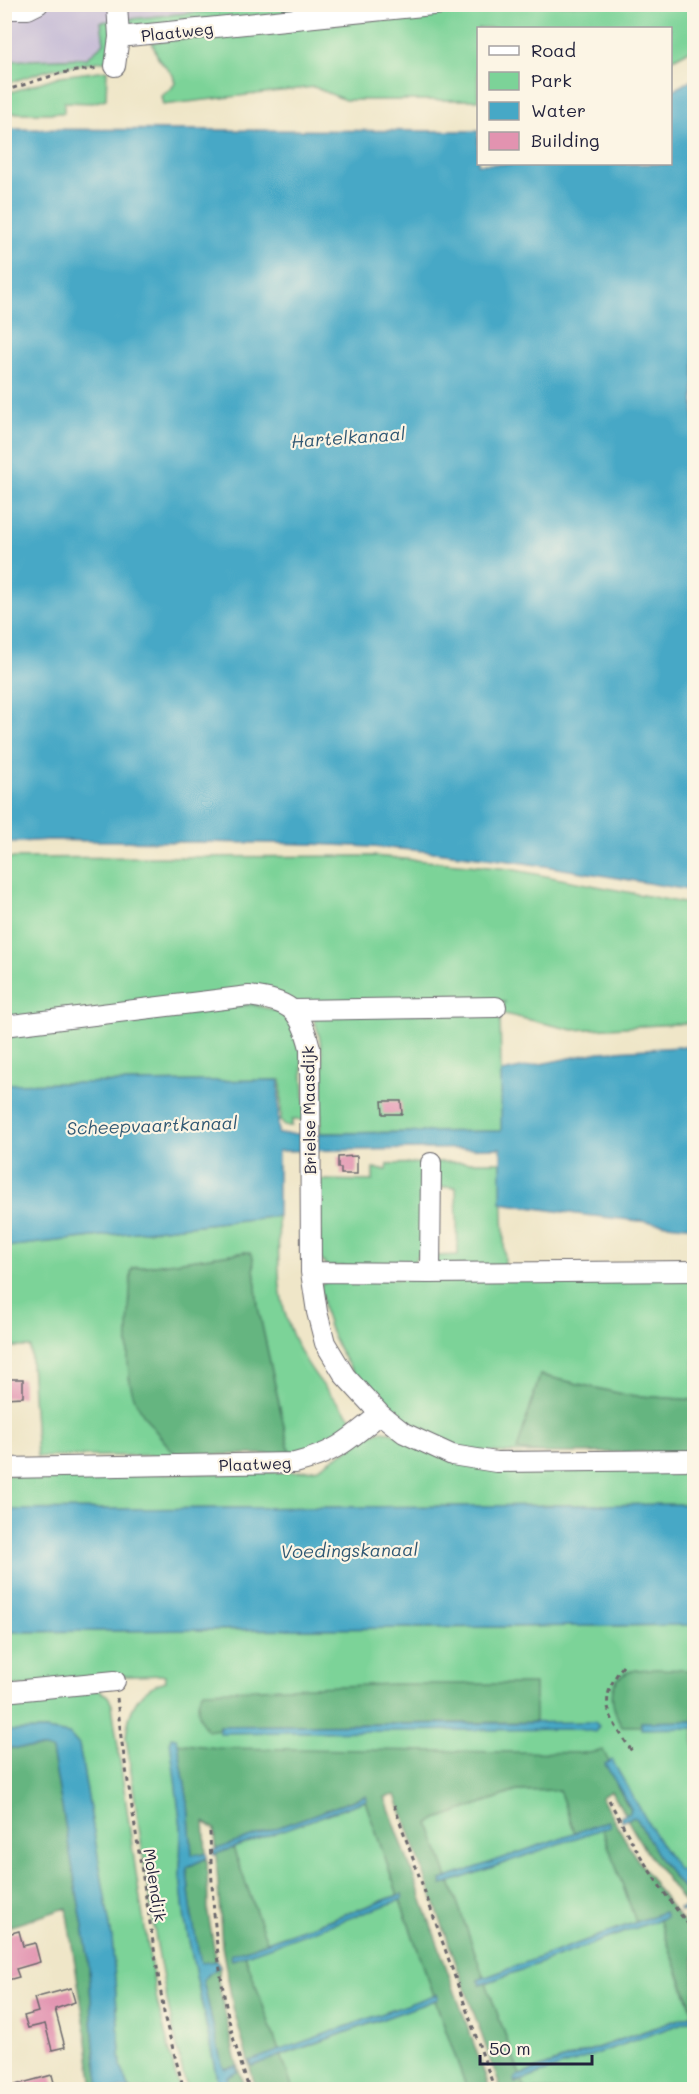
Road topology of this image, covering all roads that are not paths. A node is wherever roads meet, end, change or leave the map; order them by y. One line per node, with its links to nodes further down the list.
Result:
1 (38, 4): 4 (street)
2 (117, 4): 5 (street)
3 (442, 4): 5 (street, Plaatweg)
4 (4, 9)
5 (119, 37): 6 (street, Plaatweg)
6 (115, 66)
7 (496, 1007): 8 (street)
8 (293, 1010): 9 (street); 12 (street, Brielse Maasdijk)
9 (4, 1026)
10 (431, 1163): 13 (street)
11 (694, 1271): 13 (street)
12 (311, 1272): 13 (street); 14 (street, Brielse Maasdijk)
13 (430, 1273)
14 (380, 1414): 15 (street); 16 (street, Plaatweg)
15 (694, 1460)
16 (4, 1468)
17 (115, 1681): 18 (street)
18 (4, 1692)

